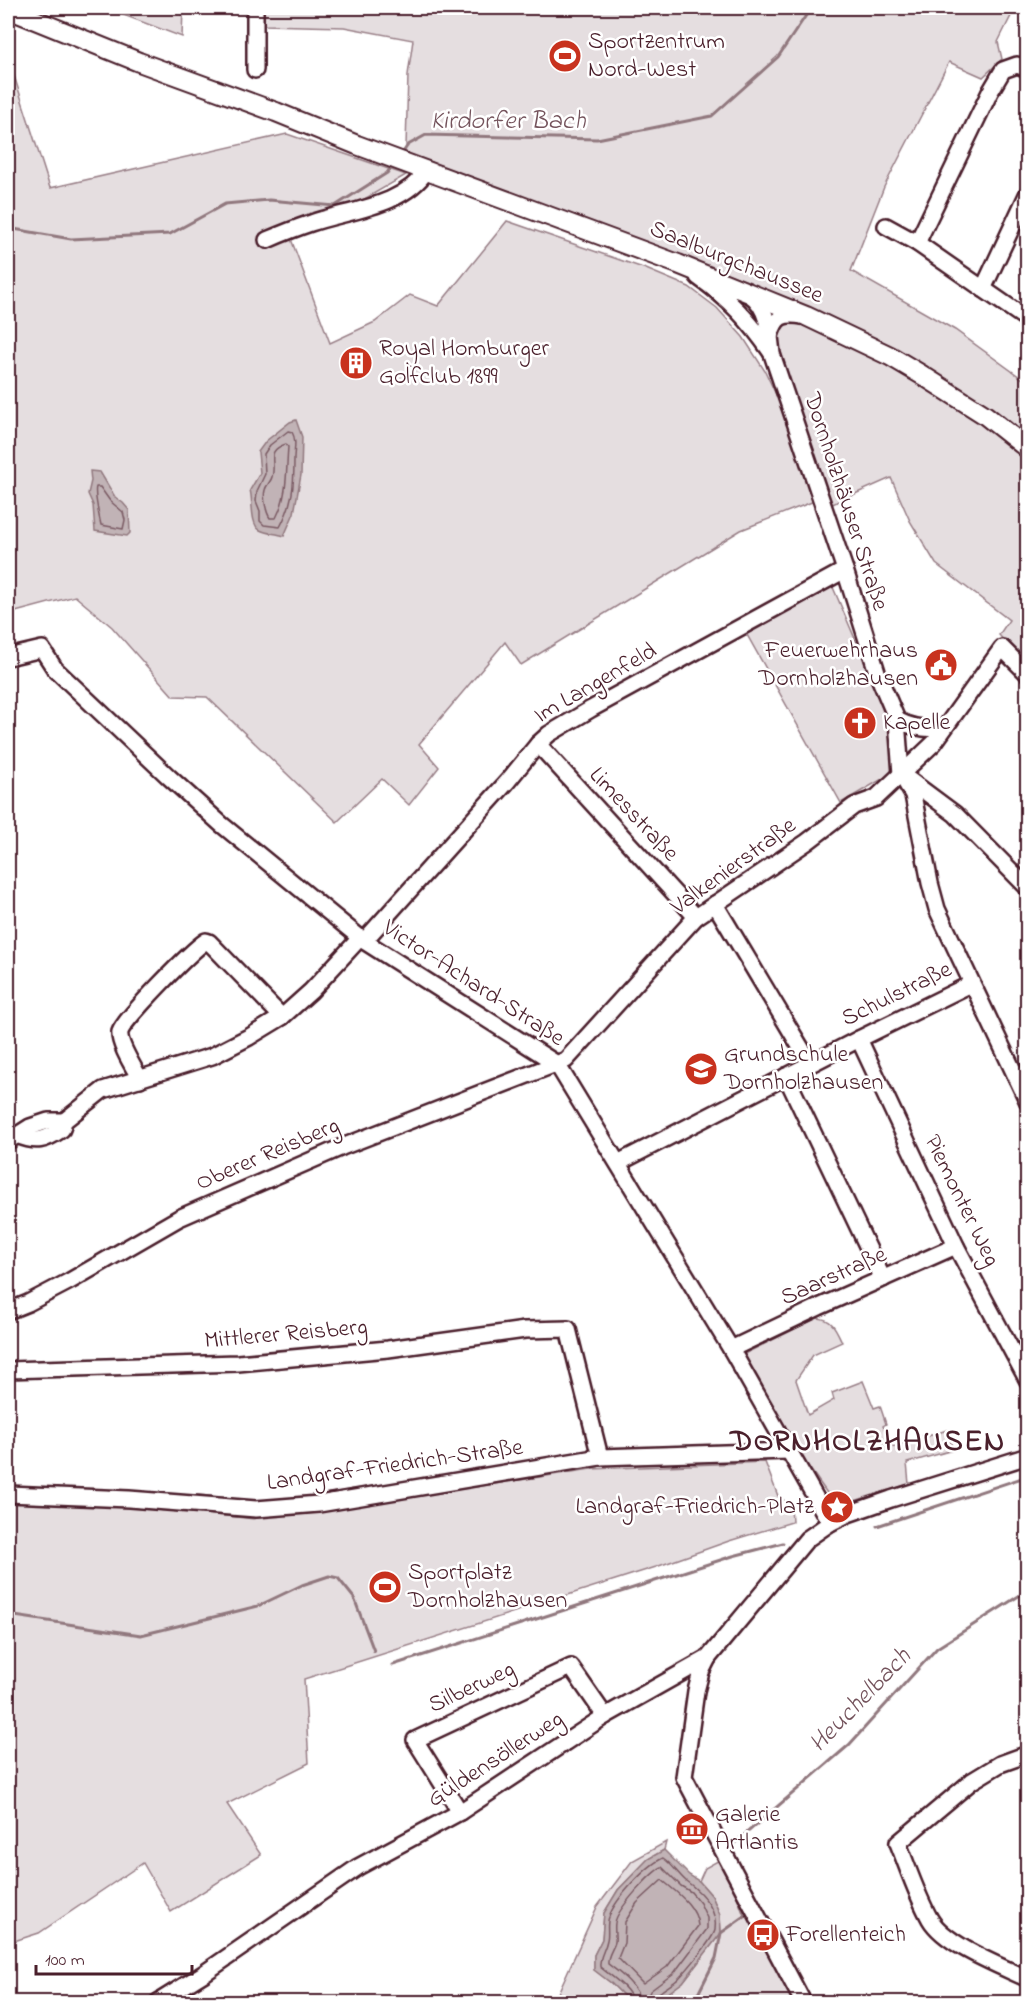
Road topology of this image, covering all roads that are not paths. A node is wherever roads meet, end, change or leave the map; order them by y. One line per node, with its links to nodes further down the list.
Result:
1 (255, 8): 4 (street)
2 (8, 9): 5 (main road, Saalburgchaussee)
3 (1028, 69): 9 (street)
4 (255, 70)
5 (428, 170): 8 (street); 10 (main road, Saalburgchaussee)
6 (1028, 193): 11 (street)
7 (886, 226): 9 (street)
8 (267, 240)
9 (917, 243): 11 (street)
10 (678, 264): 12 (main road, Saalburgchaussee); 16 (street, Dornholzhäuser Straße)
11 (983, 289): 14 (street)
12 (746, 292): 13 (main road, Saalburgchaussee); 15 (street, Dornholzhäuser Straße)
13 (806, 316): 15 (street); 17 (main road, Saalburgchaussee)
14 (1028, 320)
15 (770, 336): 16 (street, Dornholzhäuser Straße)
16 (772, 354): 18 (street, Dornholzhäuser Straße)
17 (1028, 449)
18 (845, 570): 21 (street, Dornholzhäuser Straße); 23 (street, Im Langenfeld)
19 (8, 657): 28 (street, Victor-Achard-Straße)
20 (1028, 674): 22 (street, Valkenierstraße)
21 (897, 720): 22 (street); 24 (street, Dornholzhäuser Straße)
22 (944, 728): 24 (street, Valkenierstraße)
23 (538, 744): 27 (street, Limesstraße); 28 (street, Im Langenfeld)
24 (901, 774): 25 (street); 26 (street, Valkenierstraße); 29 (street, Dornholzhäuser Straße)
25 (1028, 888)
26 (715, 904): 27 (street, Valkenierstraße); 32 (street)
27 (696, 917): 33 (street, Valkenierstraße)
28 (362, 939): 30 (street, Im Langenfeld); 33 (street, Victor-Achard-Straße)
29 (971, 984): 31 (street, Schulstraße); 36 (street, Dornholzhäuser Straße)
30 (282, 1017): 35 (street, Im Langenfeld); 35 (street)
31 (859, 1038): 32 (street, Schulstraße); 39 (street, Piemonter Weg)
32 (810, 1063): 34 (street, Schulstraße)
33 (557, 1064): 38 (street, Victor-Achard-Straße); 41 (street, Oberer Reisberg)
34 (786, 1076): 38 (street, Schulstraße); 40 (street)
35 (140, 1079): 37 (street, Im Langenfeld)
36 (1028, 1102)
37 (12, 1138)
38 (618, 1163): 42 (street, Victor-Achard-Straße)
39 (956, 1246): 40 (street, Saarstraße); 44 (street, Piemonter Weg)
40 (883, 1279): 42 (street, Saarstraße)
41 (8, 1311)
42 (731, 1349): 45 (street, Victor-Achard-Straße)
43 (8, 1370): 47 (street, Mittlerer Reisberg)
44 (1028, 1381)
45 (789, 1451): 47 (street, Landgraf-Friedrich-Straße); 49 (street, Victor-Achard-Straße)
46 (1028, 1456): 49 (street, Güldensöllerweg)
47 (600, 1457): 48 (street, Landgraf-Friedrich-Straße)
48 (8, 1494)
49 (830, 1523): 50 (street, Güldensöllerweg)
50 (708, 1658): 51 (street, Güldensöllerweg); 56 (street)
51 (605, 1716): 53 (street, Güldensöllerweg); 53 (street, Silberweg)
52 (1028, 1754): 54 (street)
53 (460, 1812): 55 (street, Güldensöllerweg)
54 (1028, 1979)
55 (158, 2002)
56 (803, 2002)

